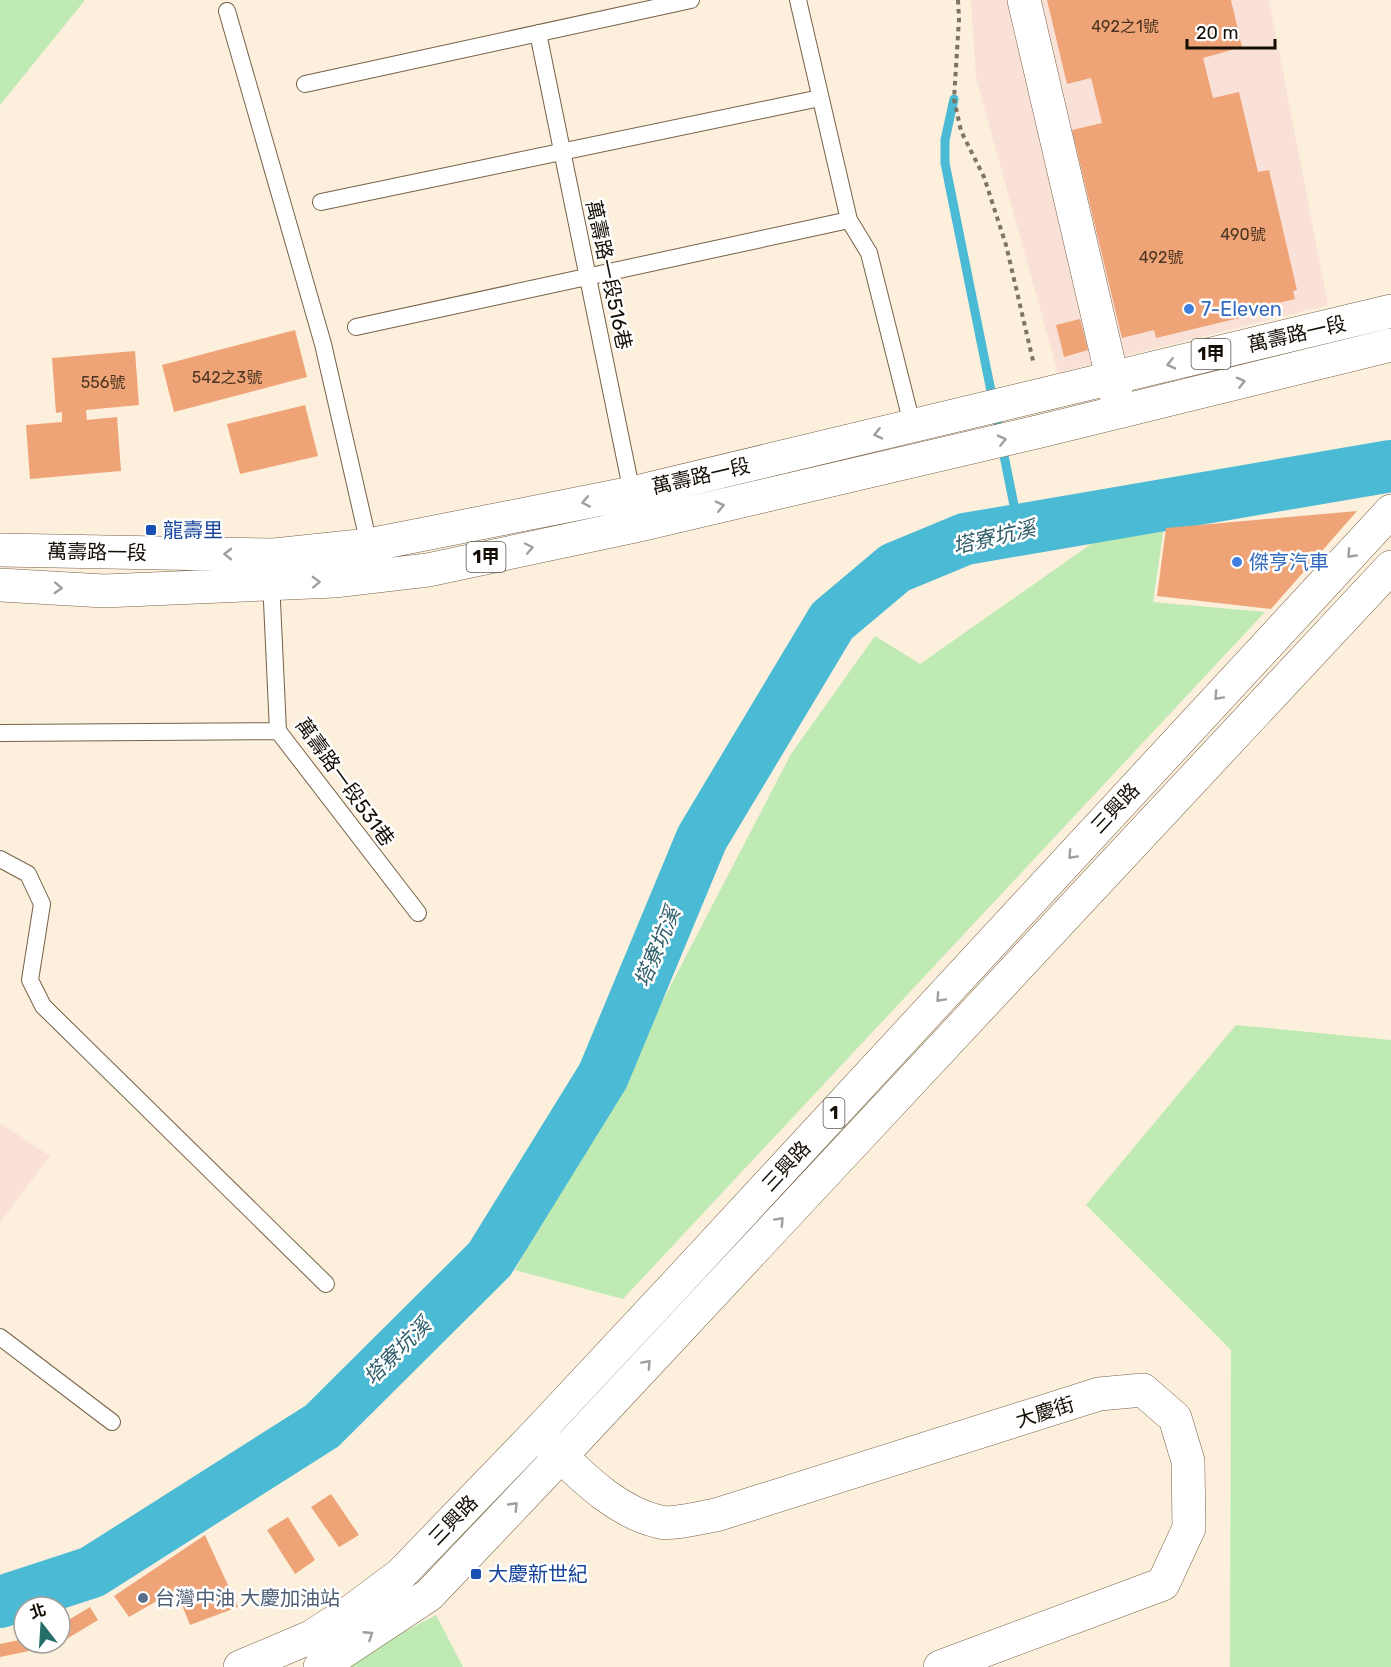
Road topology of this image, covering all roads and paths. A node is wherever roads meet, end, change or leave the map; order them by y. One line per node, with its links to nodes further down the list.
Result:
1 (691, 0): 6 (lane)
2 (798, 0): 8 (lane)
3 (958, 0): 17 (path)
4 (1024, 0): 16 (main road)
5 (227, 11): 25 (lane)
6 (538, 33): 7 (lane); 9 (lane, 萬壽路一段516巷)
7 (305, 84)
8 (820, 98): 9 (lane); 11 (lane)
9 (562, 152): 10 (lane); 12 (lane, 萬壽路一段516巷)
10 (321, 202)
11 (849, 220): 12 (lane); 19 (lane)
12 (587, 277): 14 (lane); 21 (lane, 萬壽路一段516巷)
13 (1391, 311): 16 (main road, 萬壽路一段 / 1甲, one-way to 16)
14 (356, 327)
15 (1391, 345): 18 (main road, 萬壽路一段 / 1甲, one-way to 15)
16 (1112, 377): 17 (main road, 萬壽路一段 / 1甲); 18 (main road)
17 (1036, 396): 19 (main road, 萬壽路一段 / 1甲)
18 (1120, 411): 20 (main road, 萬壽路一段 / 1甲, one-way to 18)
19 (912, 426): 20 (lane); 21 (main road, 萬壽路一段 / 1甲, one-way to 21)
20 (919, 459): 23 (main road, 萬壽路一段 / 1甲, one-way to 20)
21 (632, 493): 23 (lane, 萬壽路一段516巷); 25 (main road, 萬壽路一段 / 1甲, one-way to 25)
22 (1391, 511): 36 (main road, 三興路 / 1, one-way to 36)
23 (639, 525): 25 (main road, 萬壽路一段 / 1甲, one-way to 23)
24 (0, 550): 27 (main road, 萬壽路一段 / 1甲, one-way to 24)
25 (373, 560): 27 (main road, 萬壽路一段 / 1甲)
26 (1391, 567): 37 (main road, 三興路 / 1, one-way to 26)
27 (272, 569): 28 (main road, 萬壽路一段 / 1甲, one-way to 27); 29 (lane, 萬壽路一段531巷)
28 (0, 585)
29 (278, 731): 30 (lane); 32 (lane, 萬壽路一段531巷)
30 (0, 733)
31 (0, 859): 33 (lane)
32 (418, 913)
33 (326, 1284)
34 (0, 1337): 35 (lane)
35 (112, 1422)
36 (537, 1433): 37 (main road, 大慶街); 38 (main road, 三興路 / 1)
37 (561, 1456): 39 (main road, 三興路 / 1, one-way to 37); 40 (main road, 大慶街)
38 (240, 1667)
39 (320, 1667)
40 (940, 1667)

